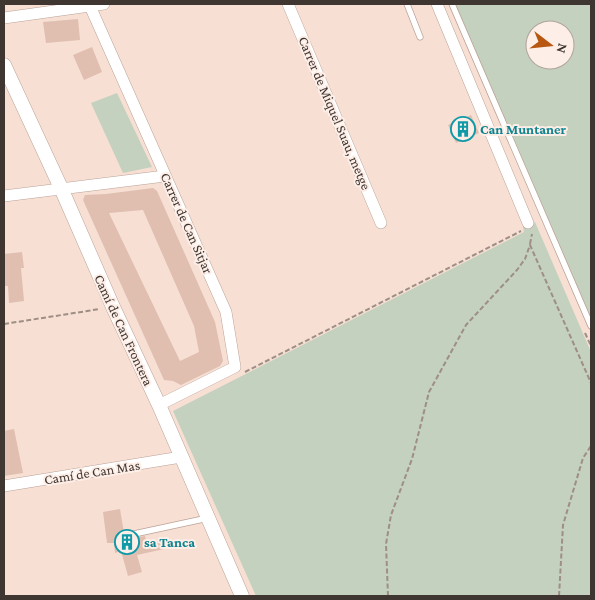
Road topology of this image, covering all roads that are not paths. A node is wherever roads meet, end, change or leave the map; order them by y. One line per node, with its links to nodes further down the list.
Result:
1 (97, 4): 6 (street); 9 (street, Carrer de Can Sitjar)
2 (288, 4): 12 (street, Carrer de Miquel Suau, metge)
3 (407, 4): 7 (lane)
4 (437, 4): 13 (street)
5 (452, 4): 14 (lane)
6 (4, 18)
7 (420, 38)
8 (4, 65): 10 (street, Camí de Can Frontera)
9 (166, 176): 10 (street); 15 (street, Carrer de Can Sitjar)
10 (61, 188): 11 (street); 15 (street, Camí de Can Frontera)
11 (4, 196)
12 (382, 223)
13 (528, 223)
14 (591, 326)
15 (158, 405): 16 (street, Camí de Can Frontera)
16 (181, 457): 17 (street, Camí de Can Mas); 18 (street, Camí de Can Frontera)
17 (4, 486)
18 (209, 518): 19 (lane); 20 (street, Camí de Can Frontera)
19 (134, 534)
20 (242, 596)

